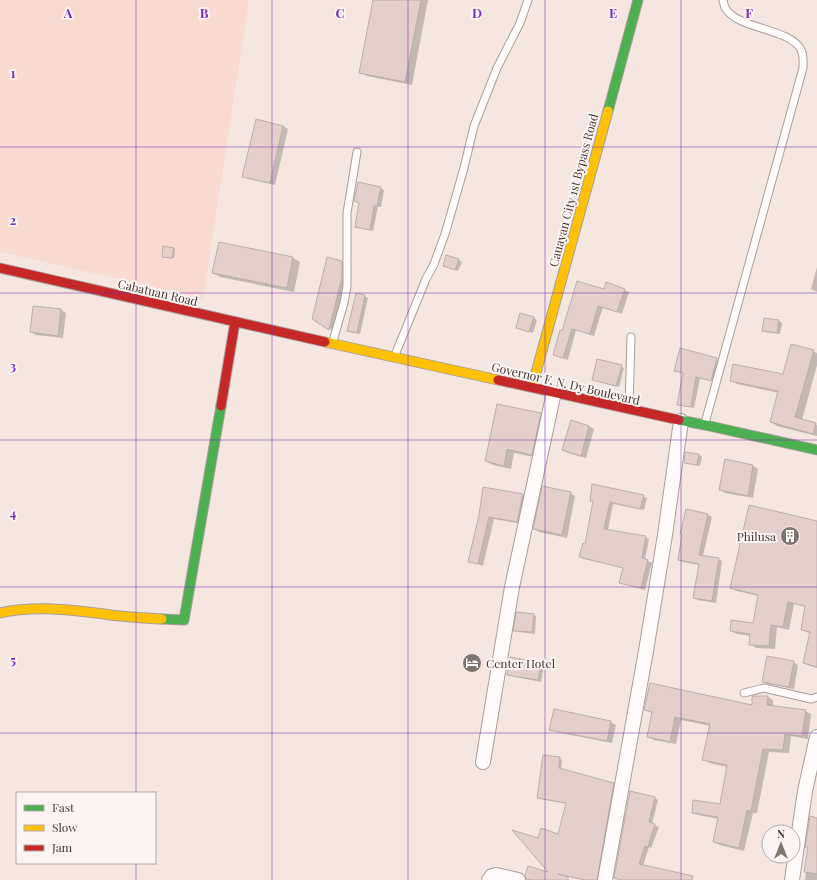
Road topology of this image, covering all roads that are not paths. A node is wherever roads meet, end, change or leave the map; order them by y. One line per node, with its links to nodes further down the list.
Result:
1 (528, 0): 10 (lane)
2 (638, 0): 11 (main road, Cauayan City 1st Bypass Road)
3 (723, 0): 15 (lane)
4 (357, 152): 9 (lane)
5 (0, 268): 6 (main road, Cabatuan Road)
6 (235, 322): 8 (main road, Cabatuan Road); 17 (main road)
7 (631, 337): 13 (lane)
8 (310, 339): 9 (main road, Governor F. N. Dy Boulevard)
9 (333, 344): 10 (main road, Governor F. N. Dy Boulevard)
10 (394, 357): 11 (main road, Governor F. N. Dy Boulevard)
11 (532, 387): 12 (main road, Governor F. N. Dy Boulevard)
12 (554, 392): 13 (main road, Governor F. N. Dy Boulevard); 21 (street)
13 (629, 409): 14 (main road, Governor F. N. Dy Boulevard)
14 (681, 422): 15 (main road, Governor F. N. Dy Boulevard); 24 (street)
15 (705, 425): 16 (main road, Governor F. N. Dy Boulevard)
16 (817, 450)
17 (0, 614)
18 (744, 693): 19 (lane)
19 (817, 697)
20 (817, 737): 25 (street)
21 (483, 762)
22 (489, 880): 23 (street)
23 (518, 880)
24 (605, 880)
25 (792, 880)

